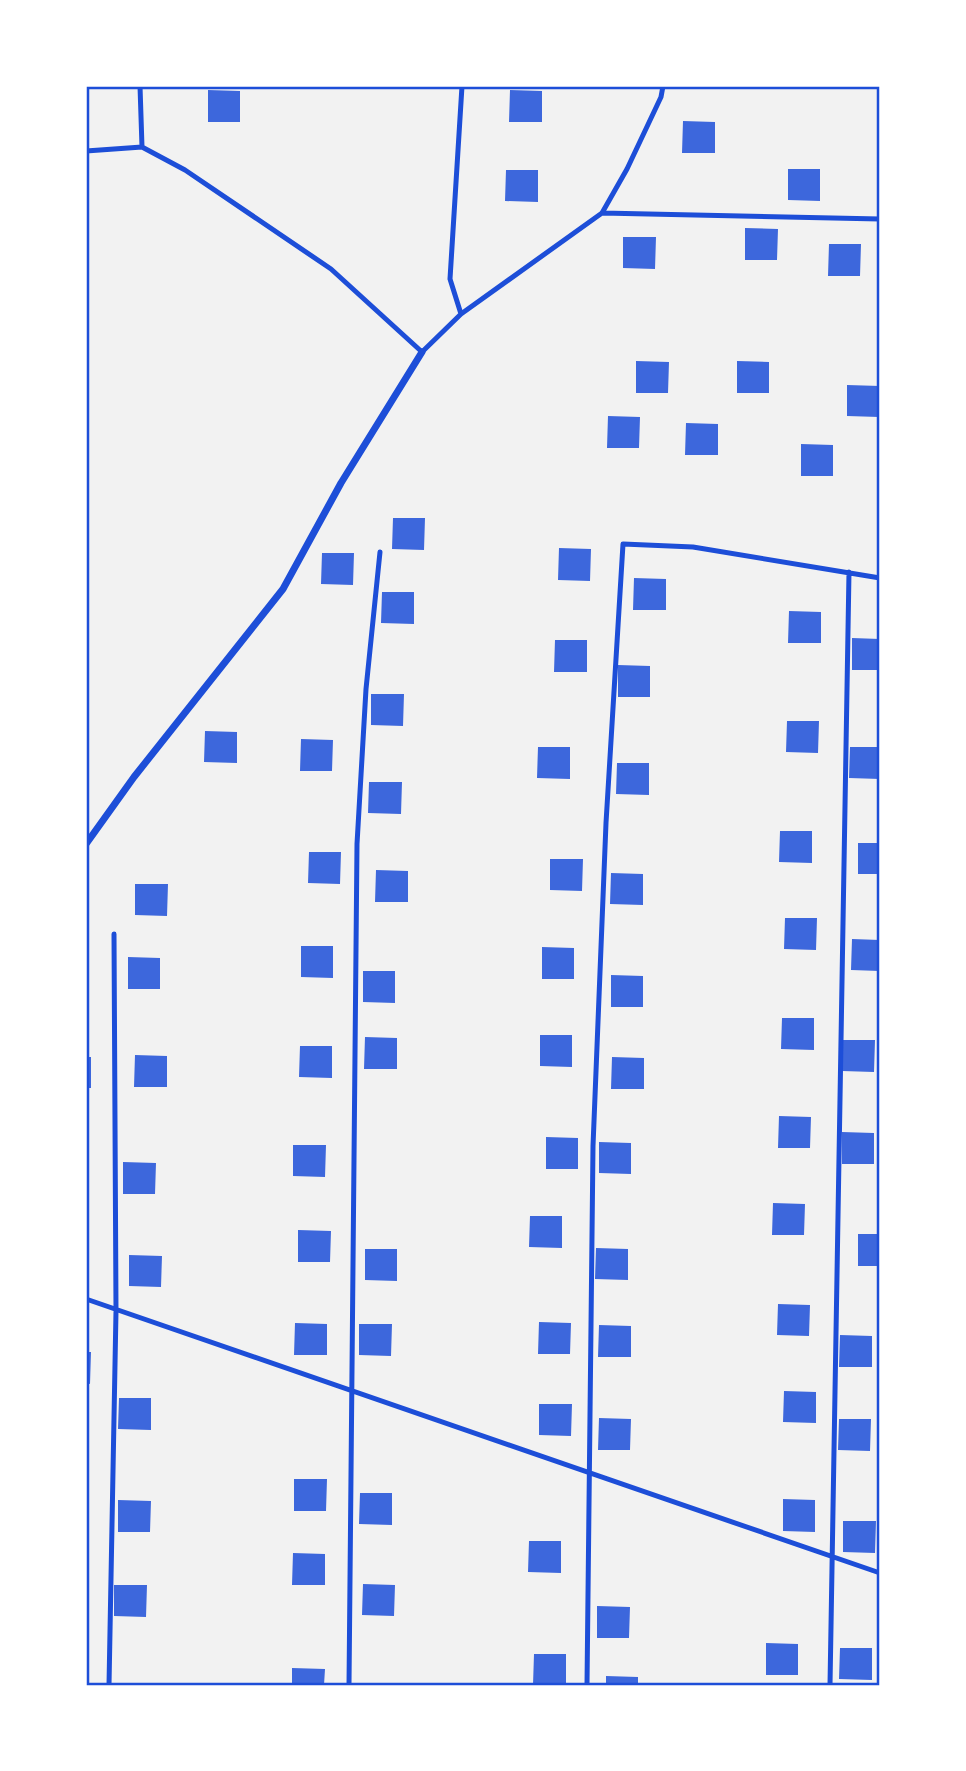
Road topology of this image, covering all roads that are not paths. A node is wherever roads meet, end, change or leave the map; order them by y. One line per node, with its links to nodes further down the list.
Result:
1 (140, 86): 4 (lane)
2 (462, 86): 8 (lane)
3 (663, 86): 6 (lane)
4 (142, 147): 5 (lane); 9 (lane)
5 (86, 151)
6 (602, 213): 7 (lane); 8 (lane)
7 (880, 219)
8 (461, 314): 9 (lane)
9 (422, 352): 13 (street)
10 (380, 552): 17 (lane)
11 (849, 572): 12 (lane); 18 (lane); 19 (lane)
12 (880, 578)
13 (86, 844)
14 (114, 934): 16 (lane)
15 (86, 1299): 16 (lane)
16 (116, 1311): 17 (lane); 21 (lane)
17 (353, 1393): 18 (lane); 22 (lane)
18 (589, 1472): 19 (lane); 23 (lane)
19 (830, 1555): 20 (lane); 24 (lane)
20 (880, 1573)
21 (108, 1685)
22 (349, 1685)
23 (587, 1685)
24 (830, 1685)

